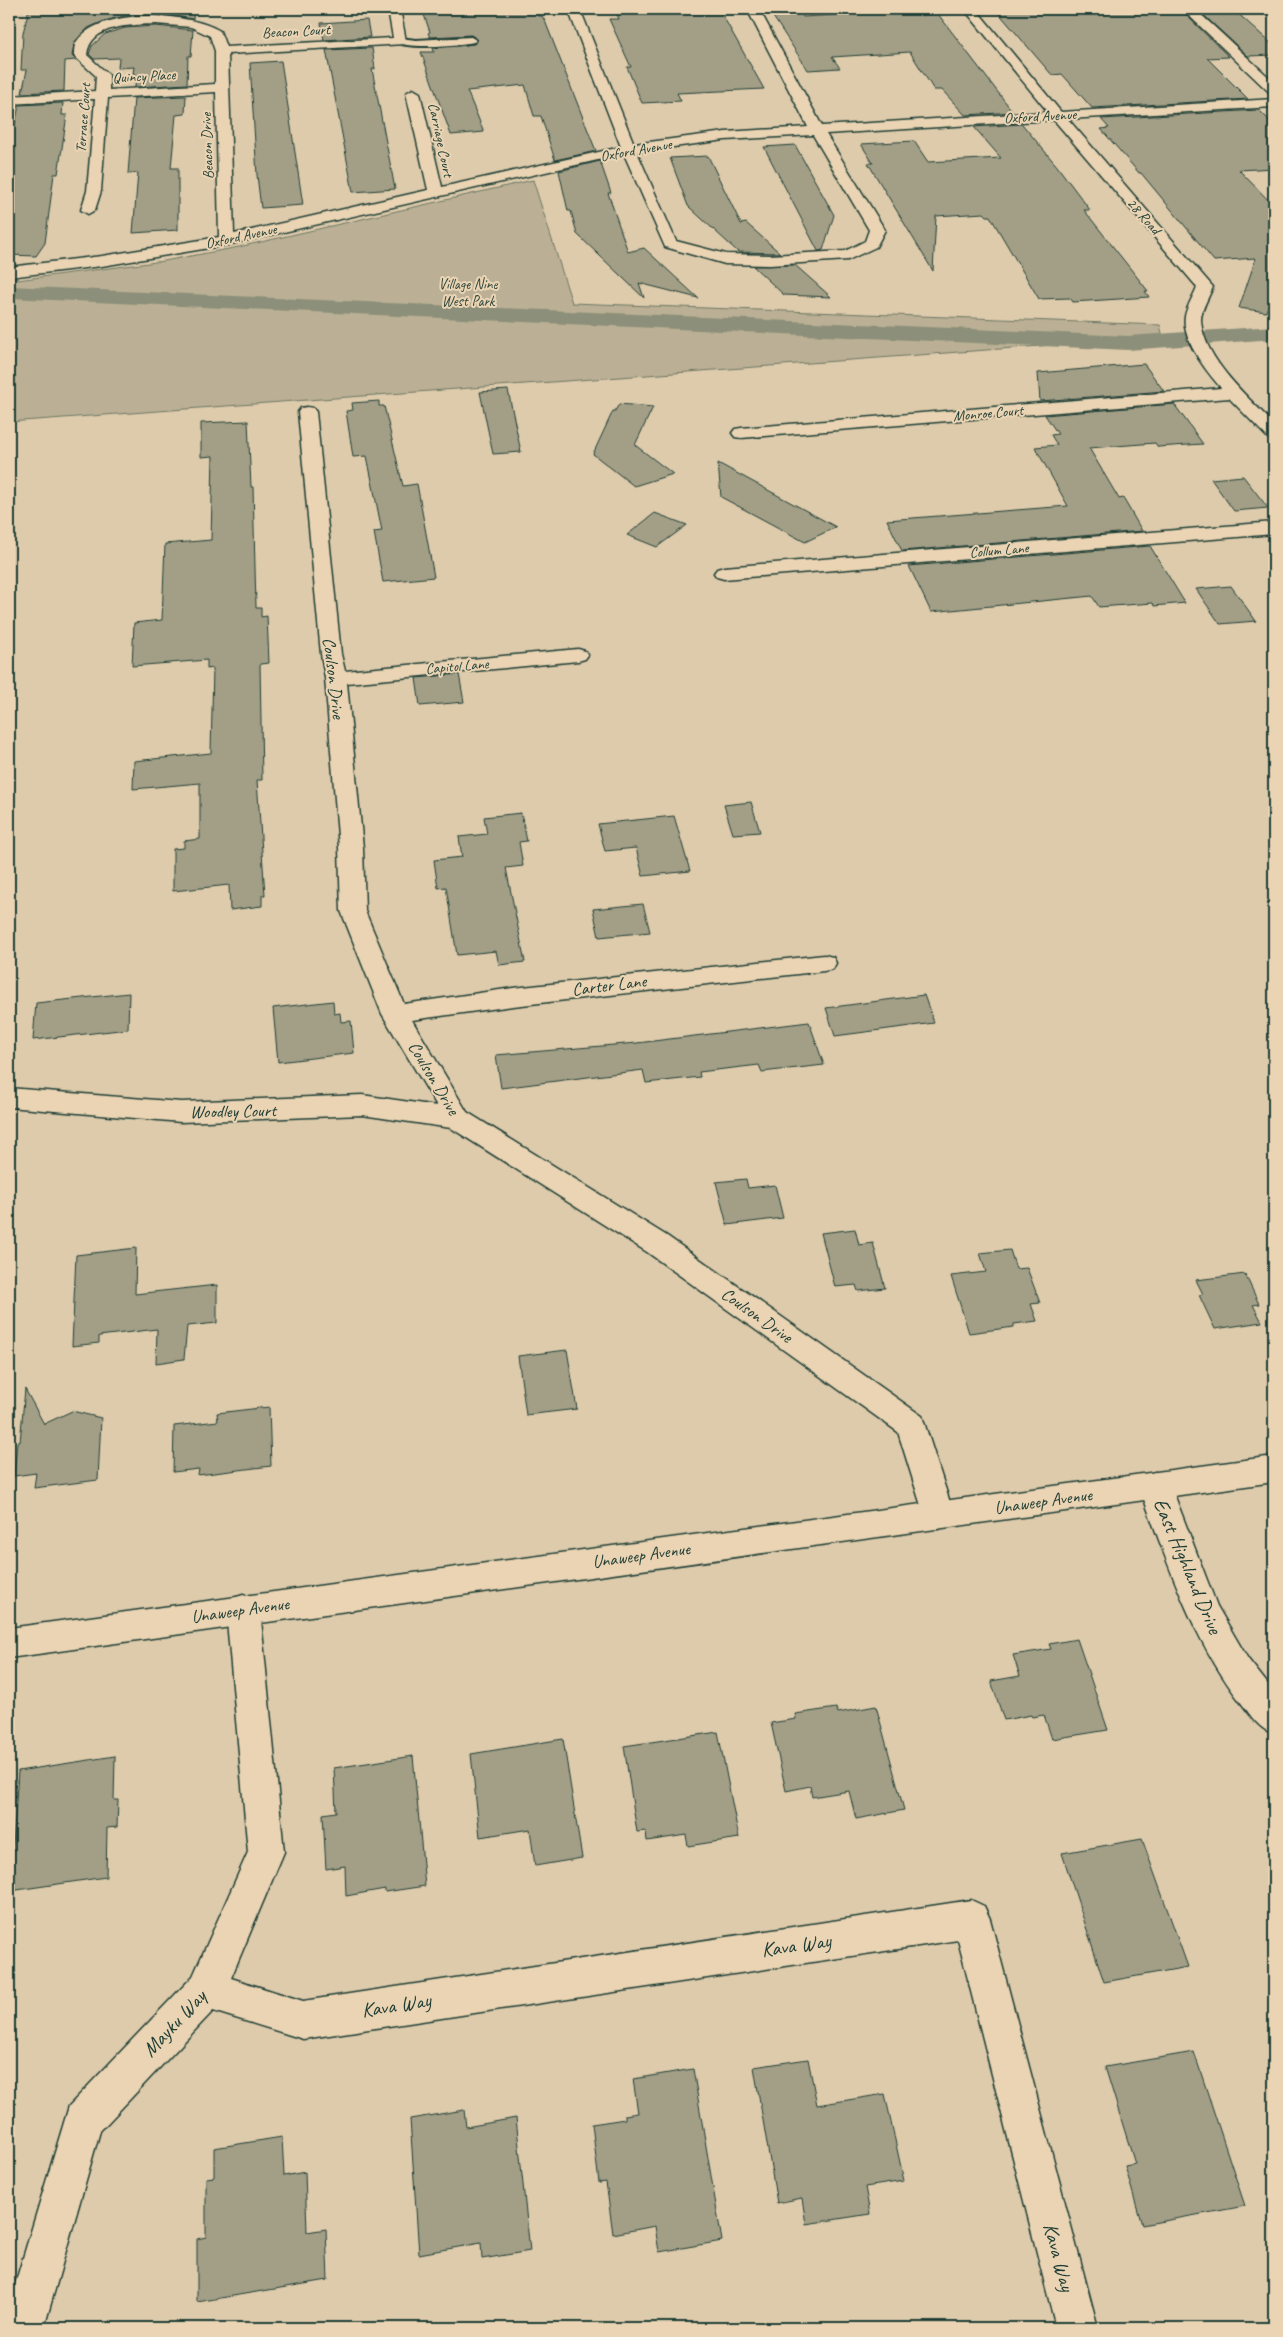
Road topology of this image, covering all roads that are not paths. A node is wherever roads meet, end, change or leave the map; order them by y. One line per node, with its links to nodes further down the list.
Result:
1 (394, 9): 7 (street)
2 (574, 9): 17 (street)
3 (753, 9): 16 (street)
4 (970, 9): 15 (street, 28 Road)
5 (1188, 9): 10 (street)
6 (471, 40): 7 (lane)
7 (400, 42): 8 (street, Beacon Court)
8 (221, 51): 9 (street, Beacon Drive); 12 (street, Terrace Court)
9 (222, 88): 12 (street, Quincy Place); 20 (street, Beacon Drive)
10 (1274, 89)
11 (413, 93): 18 (street, Carriage Court)
12 (102, 95): 13 (street, Quincy Place); 19 (street, Terrace Court)
13 (9, 100)
14 (1274, 103): 15 (street, Oxford Avenue)
15 (1057, 115): 16 (street, Oxford Avenue); 22 (street, 28 Road)
16 (817, 130): 17 (street, Oxford Avenue); 17 (street)
17 (629, 149): 18 (street, Oxford Avenue)
18 (436, 193): 20 (street, Oxford Avenue)
19 (88, 210)
20 (227, 240): 21 (street, Oxford Avenue)
21 (9, 272)
22 (1234, 392): 24 (street, Monroe Court); 25 (street, 28 Road)
23 (307, 412): 29 (street, Coulson Drive)
24 (741, 433)
25 (1274, 434)
26 (1274, 528): 27 (street, Collum Lane)
27 (724, 573)
28 (578, 655): 29 (street, Capitol Lane)
29 (336, 678): 31 (street, Coulson Drive)
30 (824, 963): 31 (street, Carter Lane)
31 (395, 1014): 33 (street, Coulson Drive)
32 (9, 1098): 33 (street, Woodley Court)
33 (458, 1119): 36 (street, Coulson Drive)
34 (1274, 1469): 35 (street, Unaweep Avenue)
35 (1155, 1486): 36 (street, Unaweep Avenue); 39 (street, East Highland Drive)
36 (938, 1514): 37 (street, Unaweep Avenue)
37 (243, 1610): 38 (street, Unaweep Avenue); 40 (street, Mayku Way)
38 (9, 1643)
39 (1274, 1718)
40 (207, 1990): 41 (street, Mayku Way); 42 (street, Kava Way)
41 (23, 2328)
42 (1077, 2328)

